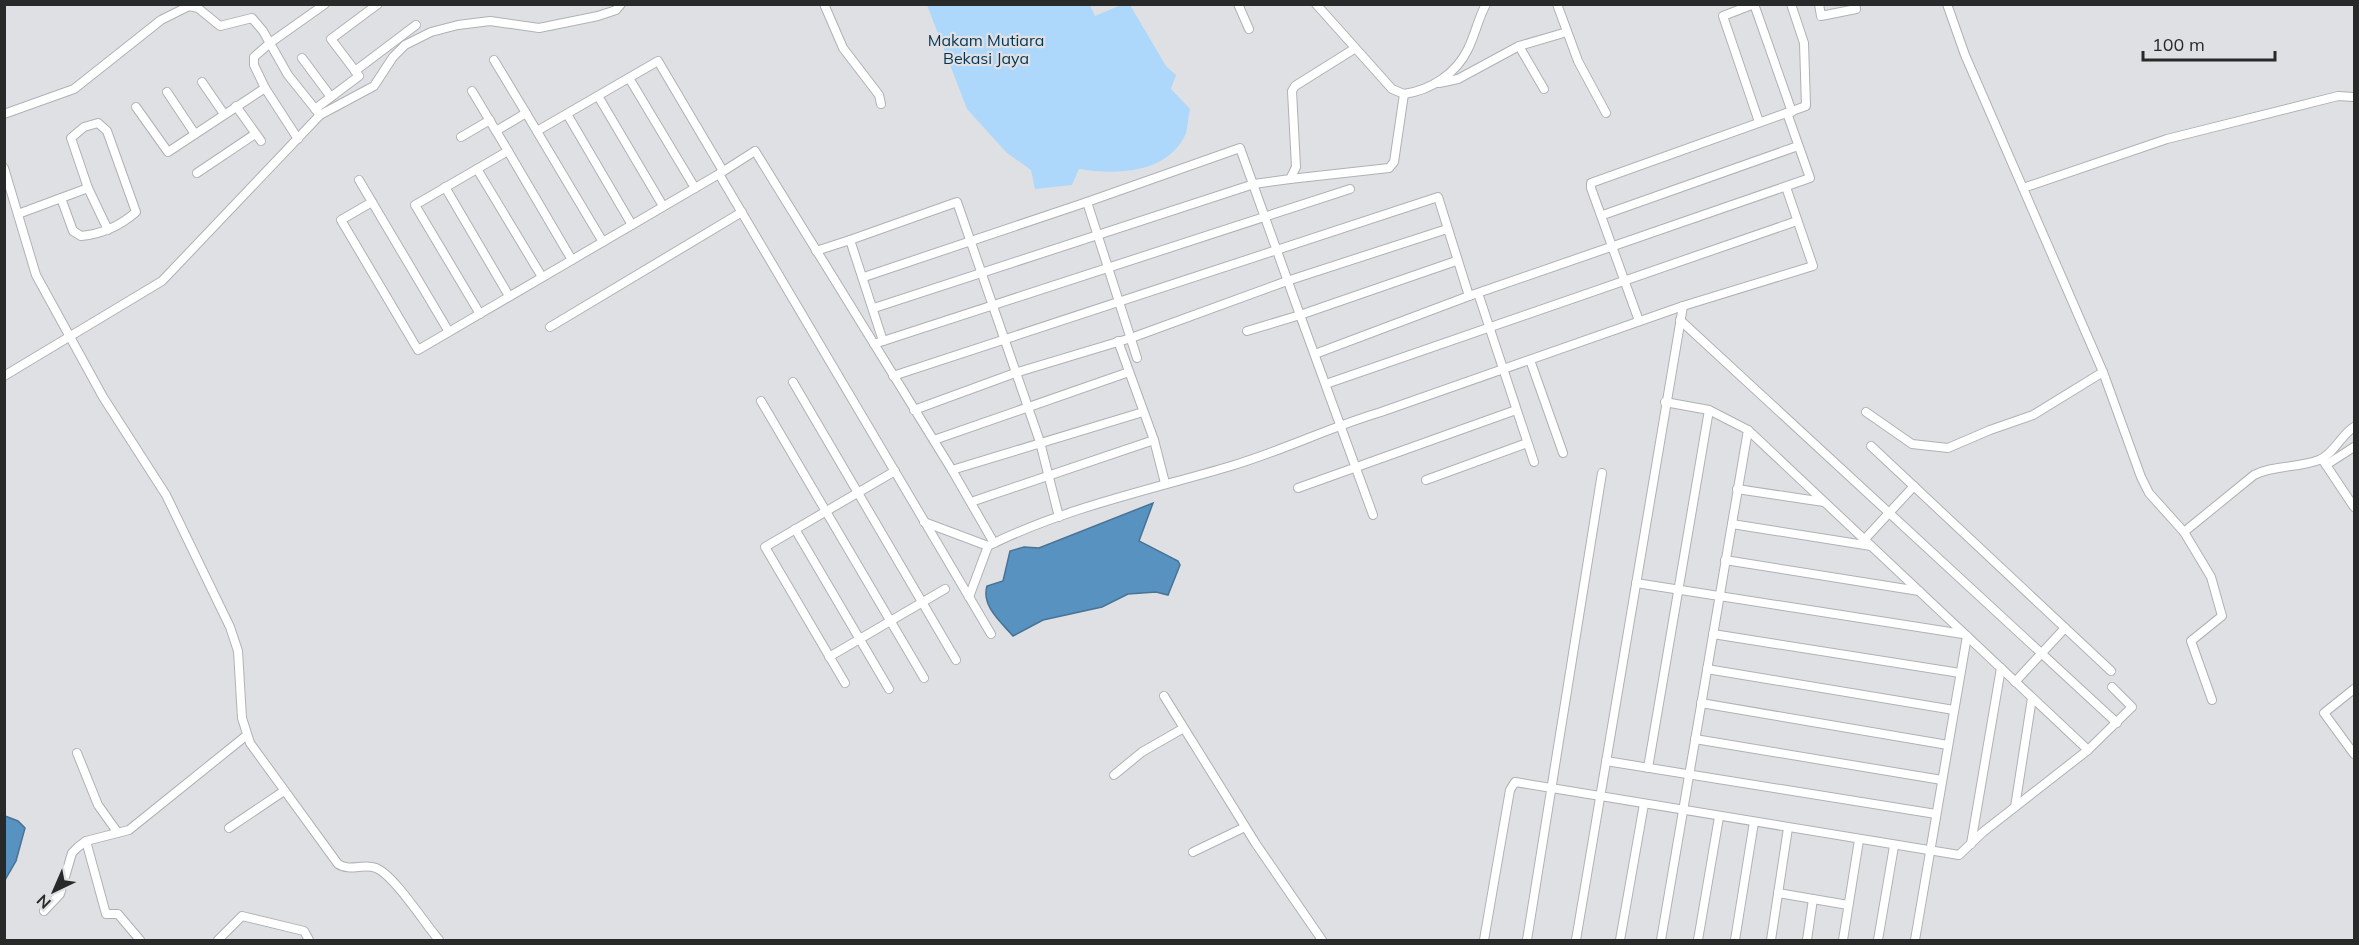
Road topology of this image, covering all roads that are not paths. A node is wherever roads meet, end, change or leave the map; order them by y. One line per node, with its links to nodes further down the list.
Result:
1 (325, 4): 18 (street)
2 (378, 4): 23 (street)
3 (621, 4): 38 (street)
4 (824, 4): 35 (street)
5 (1238, 4): 16 (street)
6 (1316, 4): 20 (street)
7 (1486, 4): 26 (street)
8 (1557, 4): 17 (street)
9 (1754, 4): 39 (street); 46 (street)
10 (1791, 4): 39 (street)
11 (1819, 4): 12 (street)
12 (1855, 4)
13 (1947, 4): 67 (street)
14 (200, 8): 18 (street); 42 (street)
15 (416, 25): 23 (street)
16 (1249, 29)
17 (1567, 32): 19 (street); 41 (street)
18 (270, 43): 27 (street); 38 (street)
19 (1519, 46): 26 (street); 28 (street)
20 (1354, 49): 31 (street); 60 (street)
21 (302, 58): 33 (street)
22 (494, 60): 40 (street)
23 (355, 71): 33 (street)
24 (629, 78): 32 (street); 58 (street); 66 (street)
25 (202, 82): 43 (street)
26 (1438, 84): 31 (street)
27 (265, 88): 36 (street); 52 (street)
28 (1544, 89)
29 (472, 91): 45 (street)
30 (167, 92): 49 (street)
31 (1404, 94): 60 (street)
32 (598, 96): 44 (street); 72 (street)
33 (331, 97): 38 (street)
34 (2355, 97): 67 (street)
35 (881, 104)
36 (236, 106): 43 (street); 50 (street)
37 (136, 107): 49 (street)
38 (318, 112): 52 (street)
39 (1789, 112): 46 (street); 54 (street)
40 (526, 113): 47 (street); 48 (street)
41 (1606, 113)
42 (4, 114)
43 (224, 114): 49 (street)
44 (567, 114): 48 (street); 78 (street)
45 (489, 120): 47 (street); 51 (street)
46 (1758, 122): 76 (street)
47 (496, 131): 55 (street)
48 (537, 131): 84 (street)
49 (195, 134)
50 (255, 134): 53 (street); 59 (street)
51 (461, 137)
52 (298, 140): 112 (street)
53 (261, 141)
54 (1798, 146): 64 (street); 76 (street)
55 (508, 151): 57 (street); 88 (street)
56 (4, 168): 74 (street)
57 (477, 168): 63 (street); 92 (street)
58 (721, 172): 66 (street); 73 (street); 87 (street)
59 (197, 173)
60 (1290, 179): 62 (street)
61 (359, 180): 70 (street)
62 (1254, 184): 71 (street); 75 (street); 81 (street)
63 (445, 187): 97 (street); 103 (street)
64 (1786, 187): 77 (street); 85 (street)
65 (88, 188): 69 (street); 80 (street); 80 (street)
66 (694, 188): 72 (street)
67 (2024, 188): 122 (street)
68 (1350, 189): 75 (street)
69 (62, 198): 74 (street); 80 (street)
70 (372, 202): 110 (street); 110 (street)
71 (1087, 202): 81 (street); 83 (street)
72 (663, 206): 78 (street)
73 (742, 212): 107 (street); 150 (street)
74 (18, 214): 112 (street)
75 (1265, 215): 86 (street); 90 (street)
76 (1603, 215): 85 (street)
77 (1797, 221): 94 (street); 101 (street)
78 (632, 225): 84 (street)
79 (1447, 229): 86 (street); 89 (street); 95 (street)
80 (108, 230)
81 (1097, 235): 90 (street); 91 (street)
82 (850, 240): 83 (street); 87 (street); 93 (street)
83 (970, 240): 91 (street); 93 (street)
84 (603, 242): 88 (street)
85 (1613, 246): 94 (street); 96 (street)
86 (1277, 249): 95 (street); 99 (street)
87 (816, 251): 116 (street)
88 (572, 260): 92 (street)
89 (1456, 261): 98 (street); 104 (street)
90 (1108, 269): 99 (street); 100 (street)
91 (981, 274): 100 (street); 102 (street)
92 (542, 277): 97 (street)
93 (864, 277): 102 (street)
94 (1626, 280): 106 (street); 108 (street)
95 (1287, 281): 104 (street); 111 (street)
96 (1478, 293): 98 (street); 108 (street)
97 (509, 296): 103 (street)
98 (1469, 296): 117 (street)
99 (1119, 303): 111 (street); 113 (street)
100 (992, 306): 113 (street); 115 (street)
101 (1683, 306): 105 (street); 106 (street)
102 (874, 308): 115 (street)
103 (480, 314): 110 (street)
104 (1300, 315): 109 (street); 117 (street)
105 (1680, 320): 129 (street); 163 (street)
106 (1639, 321): 119 (street)
107 (550, 327)
108 (1488, 327): 120 (street); 127 (street)
109 (1247, 331)
110 (449, 332)
111 (1131, 338): 114 (street); 118 (street)
112 (69, 339): 124 (street); 207 (street)
113 (1003, 339): 123 (street); 125 (street)
114 (1119, 340): 121 (street); 123 (street)
115 (883, 341): 116 (street)
116 (874, 344): 125 (street)
117 (1315, 354): 127 (street)
118 (1137, 358)
119 (1530, 360): 120 (street); 145 (street)
120 (1502, 370): 132 (street); 136 (street)
121 (1129, 372): 130 (street); 134 (street)
122 (2103, 372): 135 (street); 169 (street)
123 (1015, 373): 130 (street); 131 (street)
124 (4, 376)
125 (893, 376): 131 (street)
126 (793, 382): 158 (street)
127 (1326, 384): 136 (street)
128 (761, 400): 162 (street)
129 (1665, 402): 133 (street); 174 (street)
130 (1027, 409): 139 (street); 141 (street)
131 (914, 410): 139 (street)
132 (1516, 410): 142 (street); 148 (street)
133 (1709, 410): 138 (street); 176 (street)
134 (1143, 412): 140 (street); 141 (street)
135 (1866, 412)
136 (1340, 424): 148 (street); 154 (street)
137 (2355, 427): 147 (street)
138 (1748, 430): 157 (street); 160 (street)
139 (934, 440): 149 (street)
140 (1154, 441): 152 (street); 154 (street)
141 (1040, 442): 149 (street); 152 (street)
142 (1527, 443): 146 (street); 153 (street)
143 (1871, 446): 155 (street)
144 (2355, 447): 147 (street)
145 (1563, 453)
146 (1534, 462)
147 (2324, 462): 161 (street); 169 (street)
148 (1357, 469): 156 (street); 164 (street)
149 (952, 470): 159 (street)
150 (895, 471): 158 (street); 166 (street)
151 (1602, 474): 218 (street)
152 (1050, 476): 159 (street); 165 (street)
153 (1426, 480)
154 (1165, 483): 165 (street)
155 (1914, 486): 163 (street); 182 (street)
156 (1298, 488)
157 (1737, 489): 160 (street); 167 (street)
158 (858, 493): 162 (street); 180 (street)
159 (971, 502): 171 (street)
160 (1824, 502): 170 (street)
161 (2355, 507)
162 (826, 511): 168 (street); 181 (street)
163 (1889, 513): 170 (street); 187 (street)
164 (1373, 514)
165 (1059, 517): 171 (street)
166 (924, 522): 171 (street); 179 (street)
167 (1732, 524): 172 (street); 173 (street)
168 (795, 529): 186 (street); 188 (street)
169 (2184, 532): 202 (street)
170 (1864, 540): 172 (street)
171 (991, 544): 179 (street)
172 (1871, 546): 177 (street)
173 (1725, 560): 177 (street); 178 (street)
174 (1636, 583): 176 (street); 213 (street)
175 (945, 589): 180 (street)
176 (1678, 590): 178 (street); 214 (street)
177 (1919, 591): 185 (street)
178 (1720, 596): 184 (street); 185 (street)
179 (969, 597): 183 (street)
180 (922, 602): 181 (street); 189 (street)
181 (891, 621): 186 (street); 194 (street)
182 (2065, 628): 187 (street); 192 (street)
183 (991, 634)
184 (1713, 634): 191 (street); 193 (street)
185 (1966, 635): 190 (street); 193 (street)
186 (860, 639): 188 (street); 198 (street)
187 (2042, 653): 195 (street); 205 (street)
188 (829, 657): 196 (street)
189 (956, 660)
190 (2001, 668): 195 (street); 233 (street)
191 (1707, 669): 203 (street); 204 (street)
192 (2111, 670)
193 (1960, 673): 204 (street)
194 (924, 678)
195 (2015, 682): 201 (street)
196 (845, 683)
197 (2112, 687): 205 (street)
198 (889, 689)
199 (2354, 691): 212 (street)
200 (1164, 696): 206 (street)
201 (2032, 698): 210 (street); 222 (street)
202 (2212, 700)
203 (1701, 703): 208 (street); 209 (street)
204 (1954, 710): 209 (street)
205 (2117, 723): 210 (street)
206 (1182, 729): 215 (street); 227 (street)
207 (247, 735): 219 (street); 230 (street)
208 (1695, 739): 216 (street); 217 (street)
209 (1948, 745): 217 (street)
210 (2088, 750): 222 (street)
211 (76, 753): 230 (street)
212 (2355, 754)
213 (1606, 761): 214 (street); 220 (street)
214 (1648, 768): 216 (street)
215 (1114, 775)
216 (1689, 775): 223 (street); 224 (street)
217 (1942, 780): 224 (street)
218 (1551, 789): 220 (street); 246 (street); 247 (street)
219 (284, 791): 228 (street); 244 (street)
220 (1600, 797): 221 (street); 248 (street)
221 (1644, 804): 223 (street); 249 (street)
222 (2015, 807): 233 (street)
223 (1683, 811): 225 (street); 250 (street)
224 (1936, 814): 236 (street)
225 (1719, 817): 226 (street); 251 (street)
226 (1754, 822): 229 (street); 252 (street)
227 (1245, 826): 235 (street); 245 (street)
228 (229, 828)
229 (1788, 828): 231 (street); 237 (street)
230 (118, 833): 232 (street)
231 (1859, 840): 234 (street); 239 (street)
232 (86, 841): 240 (street); 241 (street)
233 (1971, 844): 236 (street)
234 (1894, 846): 236 (street); 256 (street)
235 (1193, 852)
236 (1930, 852): 257 (street)
237 (1778, 893): 238 (street); 253 (street)
238 (1813, 899): 239 (street); 254 (street)
239 (1848, 905): 255 (street)
240 (44, 911)
241 (140, 940)
242 (218, 940): 243 (street)
243 (309, 940)
244 (439, 940)
245 (1322, 940)
246 (1484, 940)
247 (1527, 940)
248 (1576, 940)
249 (1620, 940)
250 (1661, 940)
251 (1698, 940)
252 (1735, 940)
253 (1771, 940)
254 (1807, 940)
255 (1843, 940)
256 (1878, 940)
257 (1915, 940)

